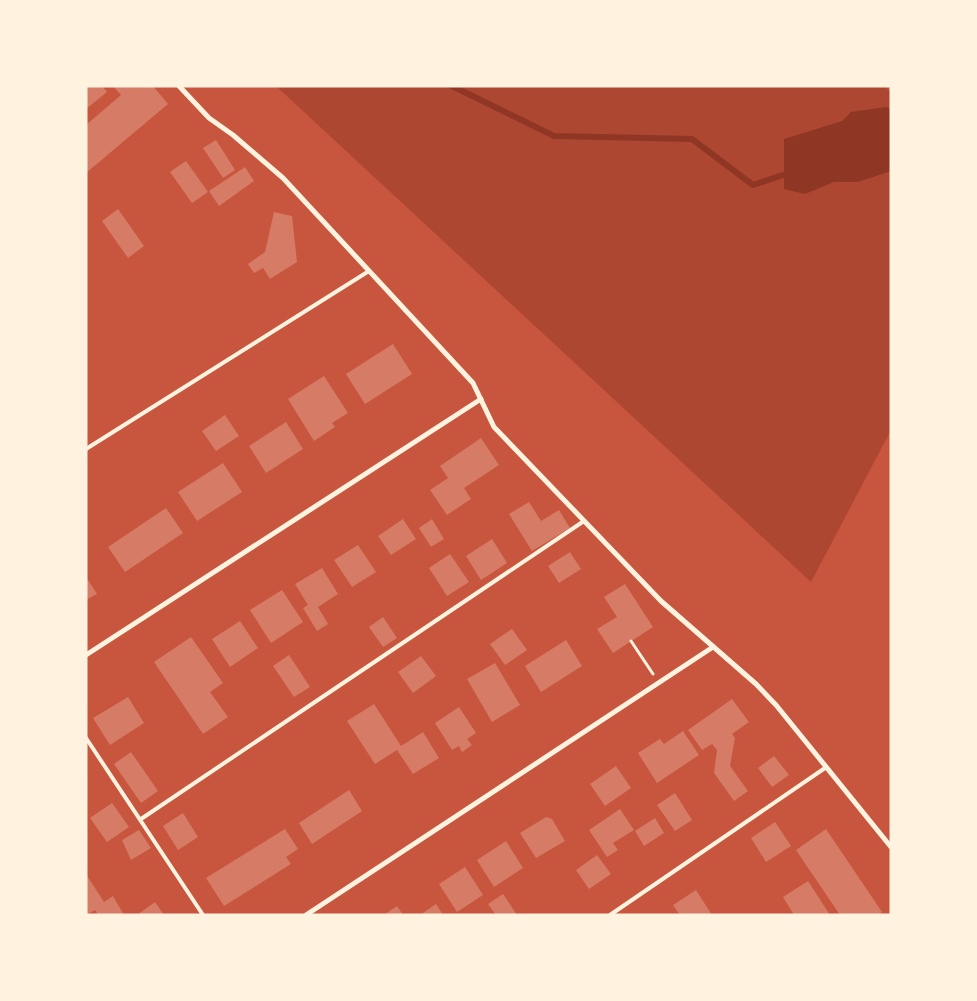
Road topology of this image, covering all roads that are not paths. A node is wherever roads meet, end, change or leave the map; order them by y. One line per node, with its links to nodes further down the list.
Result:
1 (179, 86): 2 (street)
2 (369, 271): 3 (street); 4 (lane)
3 (481, 399): 5 (street); 7 (street)
4 (86, 449)
5 (584, 521): 6 (street); 10 (lane)
6 (713, 647): 9 (street); 13 (street)
7 (86, 655)
8 (86, 738): 10 (lane)
9 (825, 768): 11 (street); 14 (lane)
10 (141, 819): 12 (lane)
11 (891, 847)
12 (203, 915)
13 (306, 915)
14 (610, 915)

